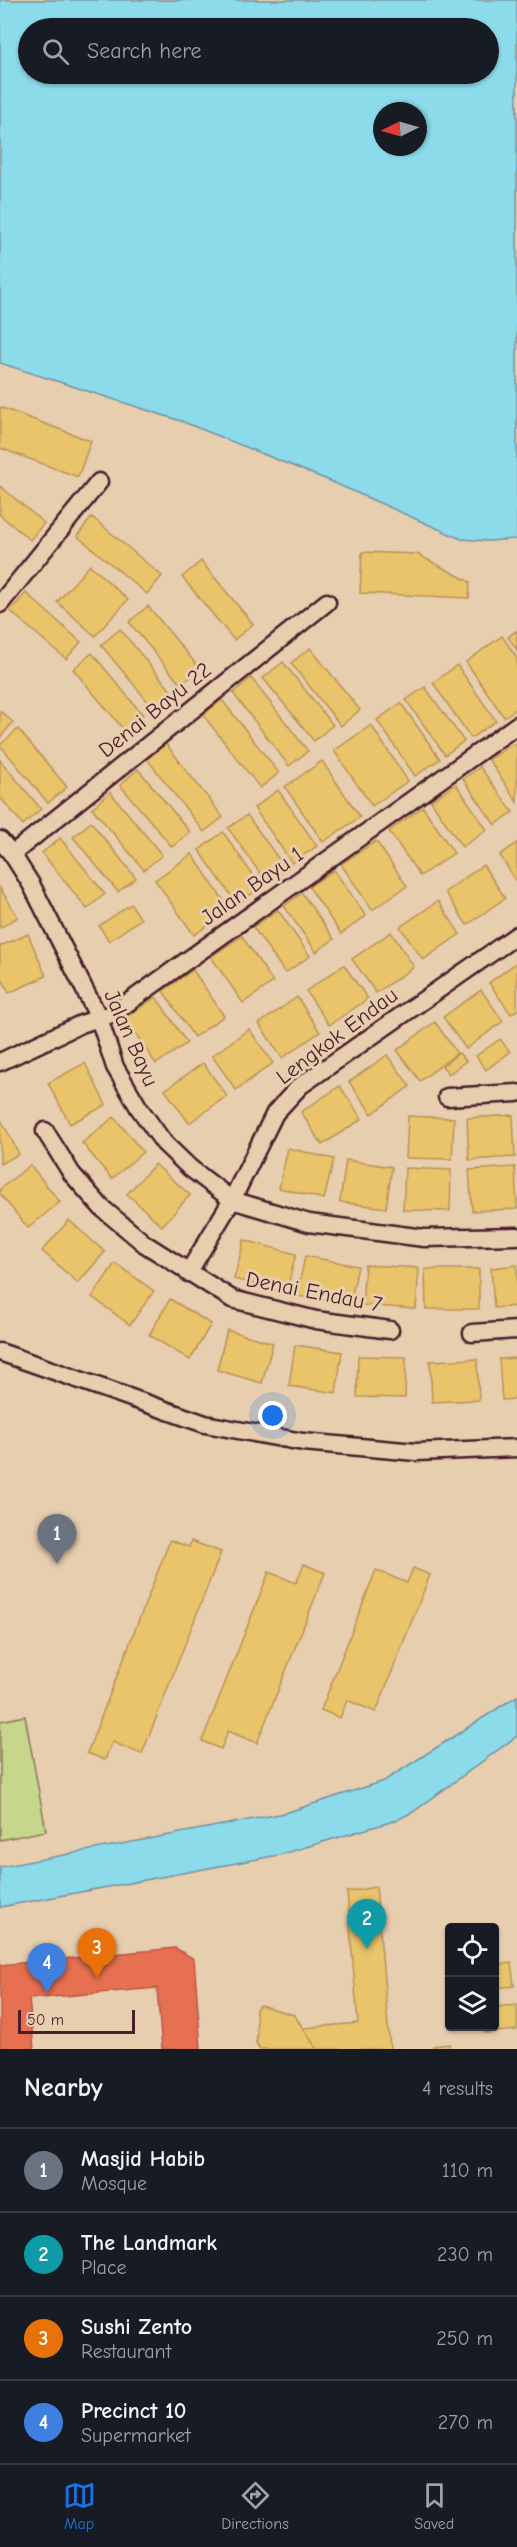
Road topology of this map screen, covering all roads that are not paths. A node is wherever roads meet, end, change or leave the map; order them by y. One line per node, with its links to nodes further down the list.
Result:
1 (99, 482): 3 (street)
2 (327, 602): 6 (street, Denai Bayu 22)
3 (0, 604)
4 (517, 725): 8 (street, Jalan Bayu 1)
5 (0, 840): 6 (street, Jalan Bayu)
6 (12, 854): 8 (street, Jalan Bayu)
7 (517, 935): 13 (street, Lengkok Endau)
8 (99, 1018): 9 (street, Jalan Bayu 1); 13 (street, Jalan Bayu)
9 (0, 1062)
10 (517, 1093): 11 (street)
11 (447, 1097)
12 (45, 1131): 15 (street, Denai Endau 7)
13 (232, 1200): 14 (street, Jalan Bayu); 15 (street, Lengkok Endau)
14 (517, 1236)
15 (188, 1273): 16 (street, Denai Endau 7)
16 (390, 1330)
17 (517, 1330): 18 (street)
18 (472, 1333)
19 (0, 1352): 20 (street)
20 (517, 1448)

